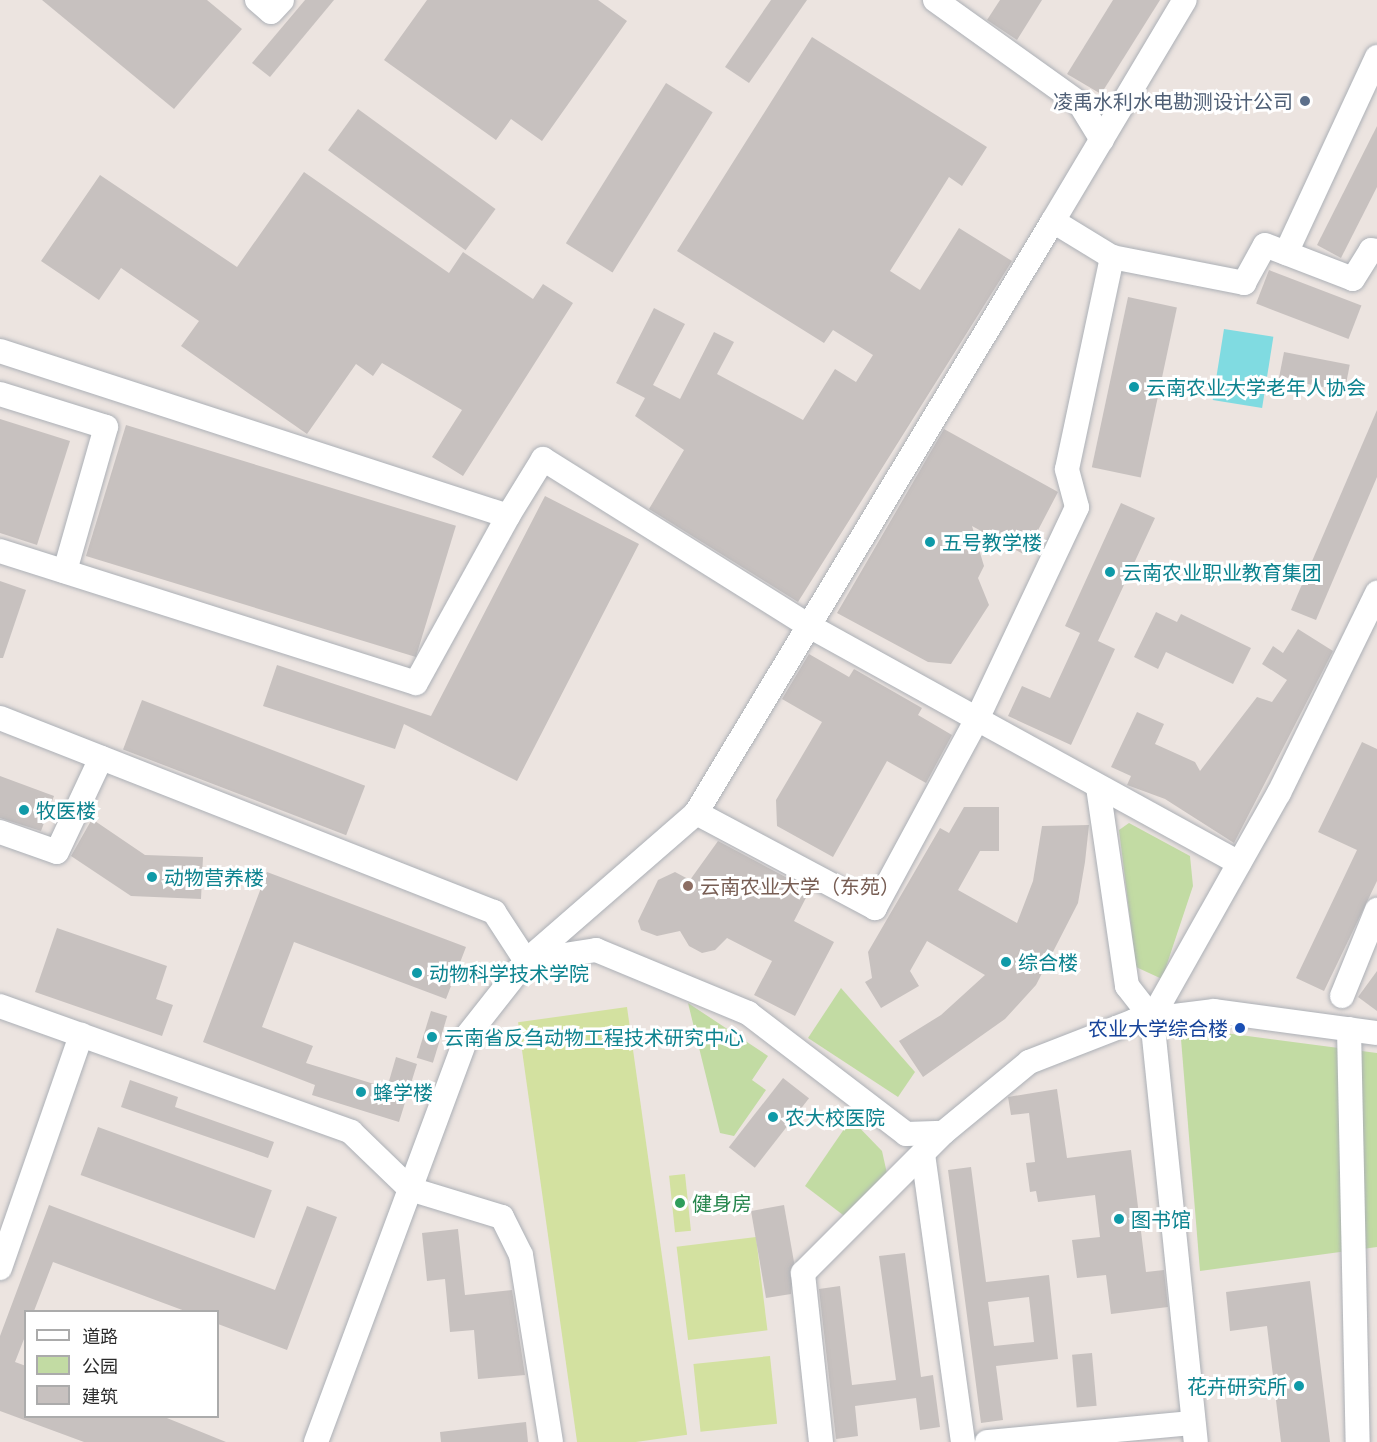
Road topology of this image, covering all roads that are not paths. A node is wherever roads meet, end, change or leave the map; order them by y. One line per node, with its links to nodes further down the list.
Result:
1 (257, 0): 2 (street)
2 (282, 0)
3 (935, 0): 6 (street)
4 (1185, 0): 6 (street)
5 (1377, 57): 9 (street)
6 (1101, 141): 7 (street)
7 (1053, 221): 10 (street); 17 (street)
8 (1377, 251): 9 (street)
9 (1286, 253): 10 (street)
10 (1112, 257): 19 (street)
11 (0, 351): 13 (street)
12 (0, 394): 15 (street)
13 (508, 516): 15 (street); 17 (street)
14 (0, 551): 15 (street)
15 (65, 571)
16 (1377, 593): 24 (street)
17 (811, 627): 19 (street); 22 (street)
18 (0, 718): 20 (street)
19 (977, 719): 21 (street); 22 (street)
20 (101, 758): 23 (street); 26 (street)
21 (1098, 787): 24 (street); 29 (street)
22 (696, 813): 26 (street)
23 (0, 832)
24 (1239, 863): 29 (street)
25 (1377, 910): 27 (street)
26 (526, 961): 33 (street); 35 (street)
27 (1342, 996)
28 (0, 1006): 32 (street)
29 (1152, 1018): 30 (street); 33 (street); 37 (street)
30 (1349, 1029): 31 (street); 43 (street)
31 (1377, 1033)
32 (81, 1035): 35 (street); 36 (street)
33 (943, 1133): 34 (street)
34 (923, 1154): 40 (street); 41 (street)
35 (410, 1189): 38 (street); 39 (street)
36 (0, 1268)
37 (1195, 1433): 42 (street)
38 (316, 1442)
39 (551, 1442)
40 (821, 1442)
41 (963, 1442)
42 (987, 1442)
43 (1358, 1442)

